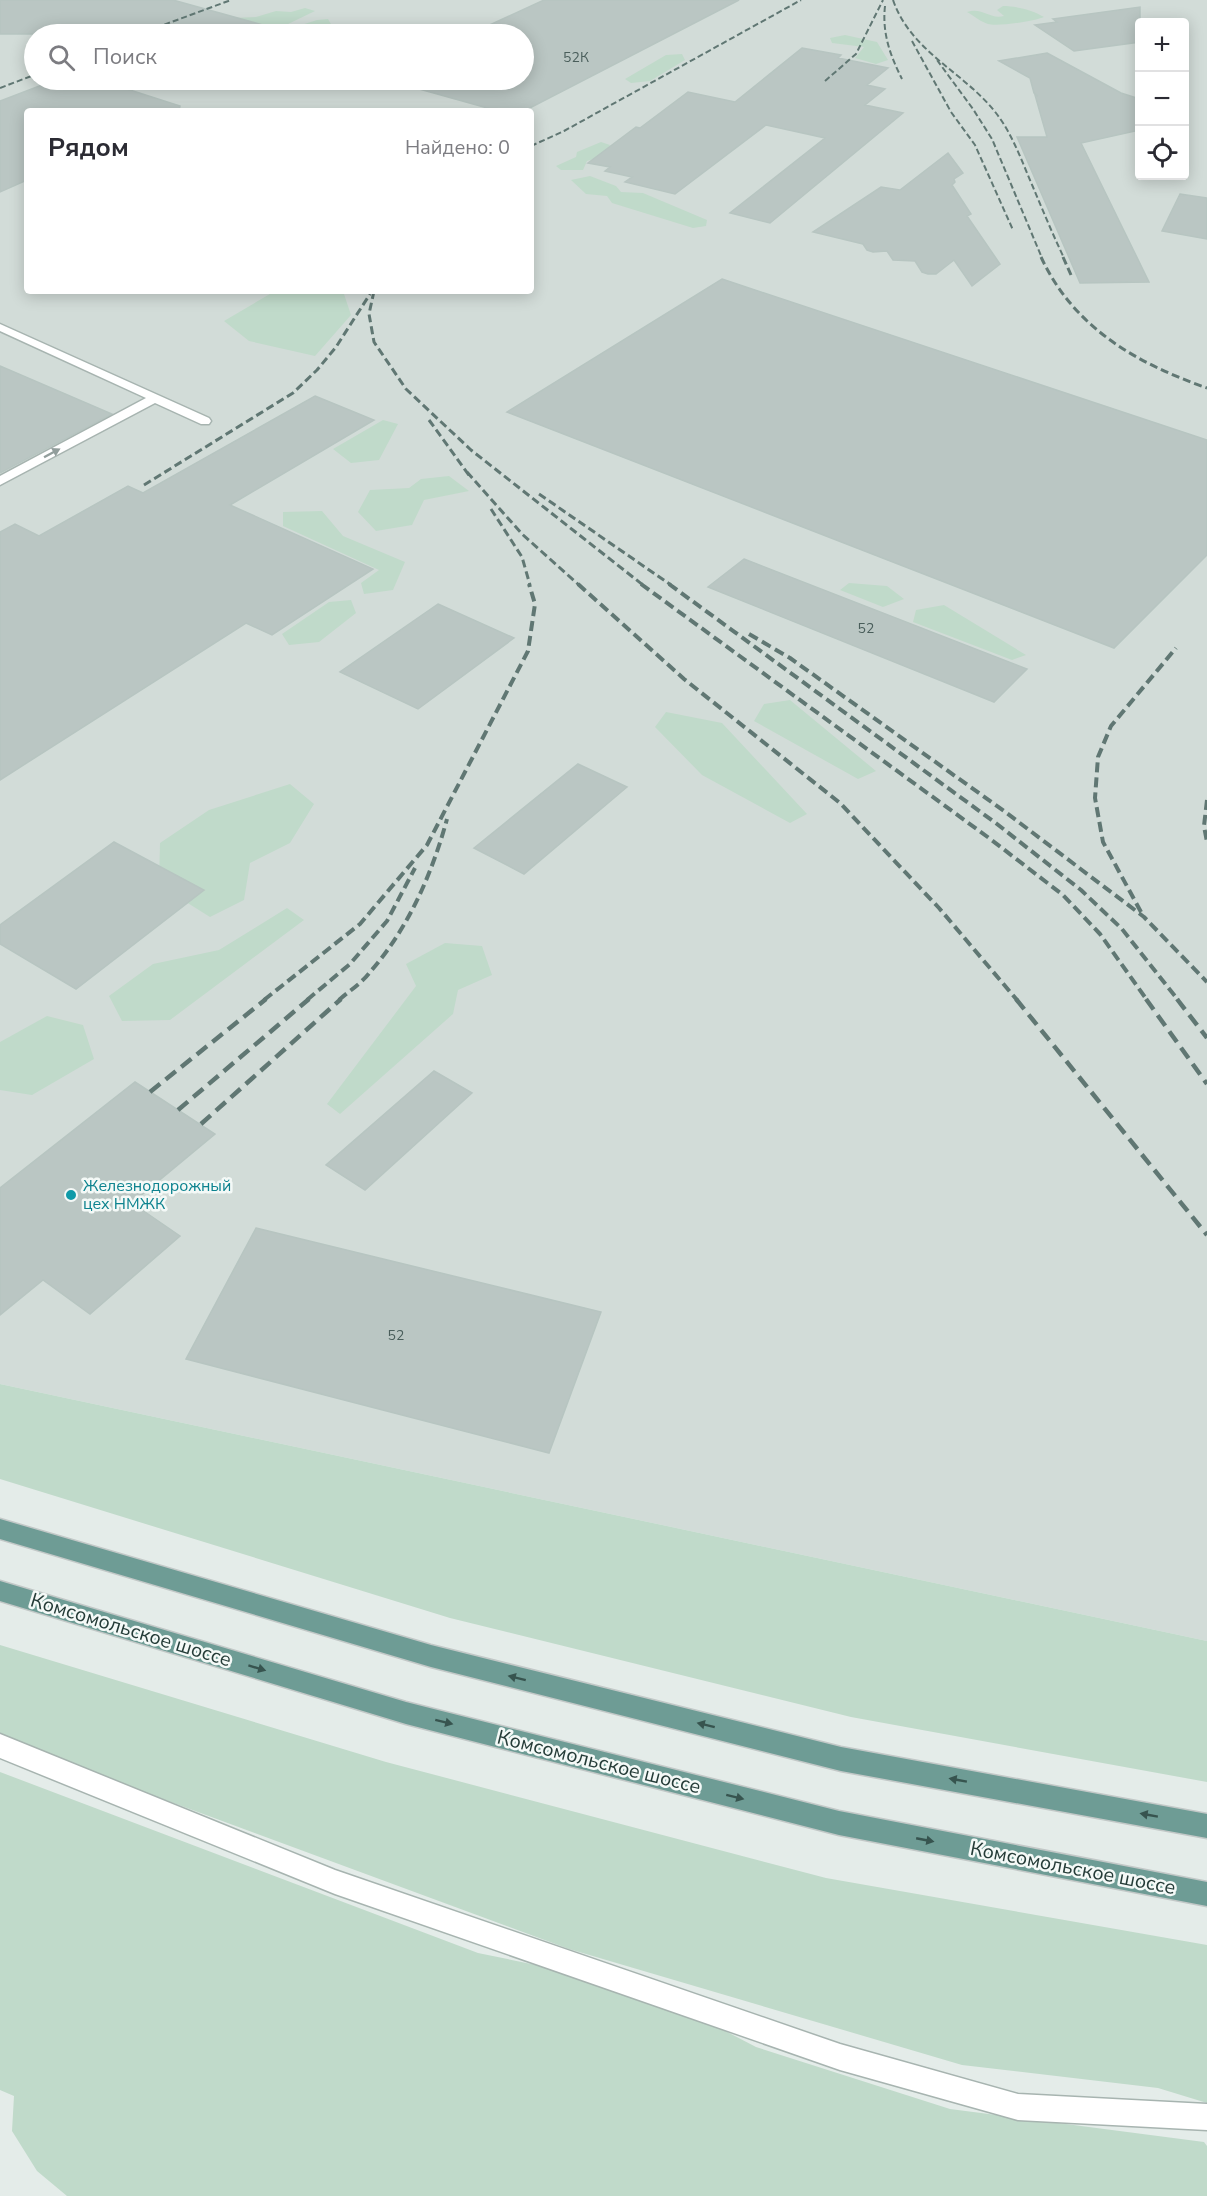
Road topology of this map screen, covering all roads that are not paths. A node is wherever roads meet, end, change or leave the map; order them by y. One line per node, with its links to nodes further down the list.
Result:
1 (0, 327): 2 (lane)
2 (153, 399): 3 (lane); 4 (lane, one-way to 2)
3 (205, 421)
4 (0, 481)
5 (0, 1529): 8 (main road, one-way to 5)
6 (0, 1591): 9 (main road, Комсомольское шоссе, one-way to 9)
7 (0, 1746): 10 (lane)
8 (1207, 1826)
9 (1207, 1894)
10 (1207, 2117)

